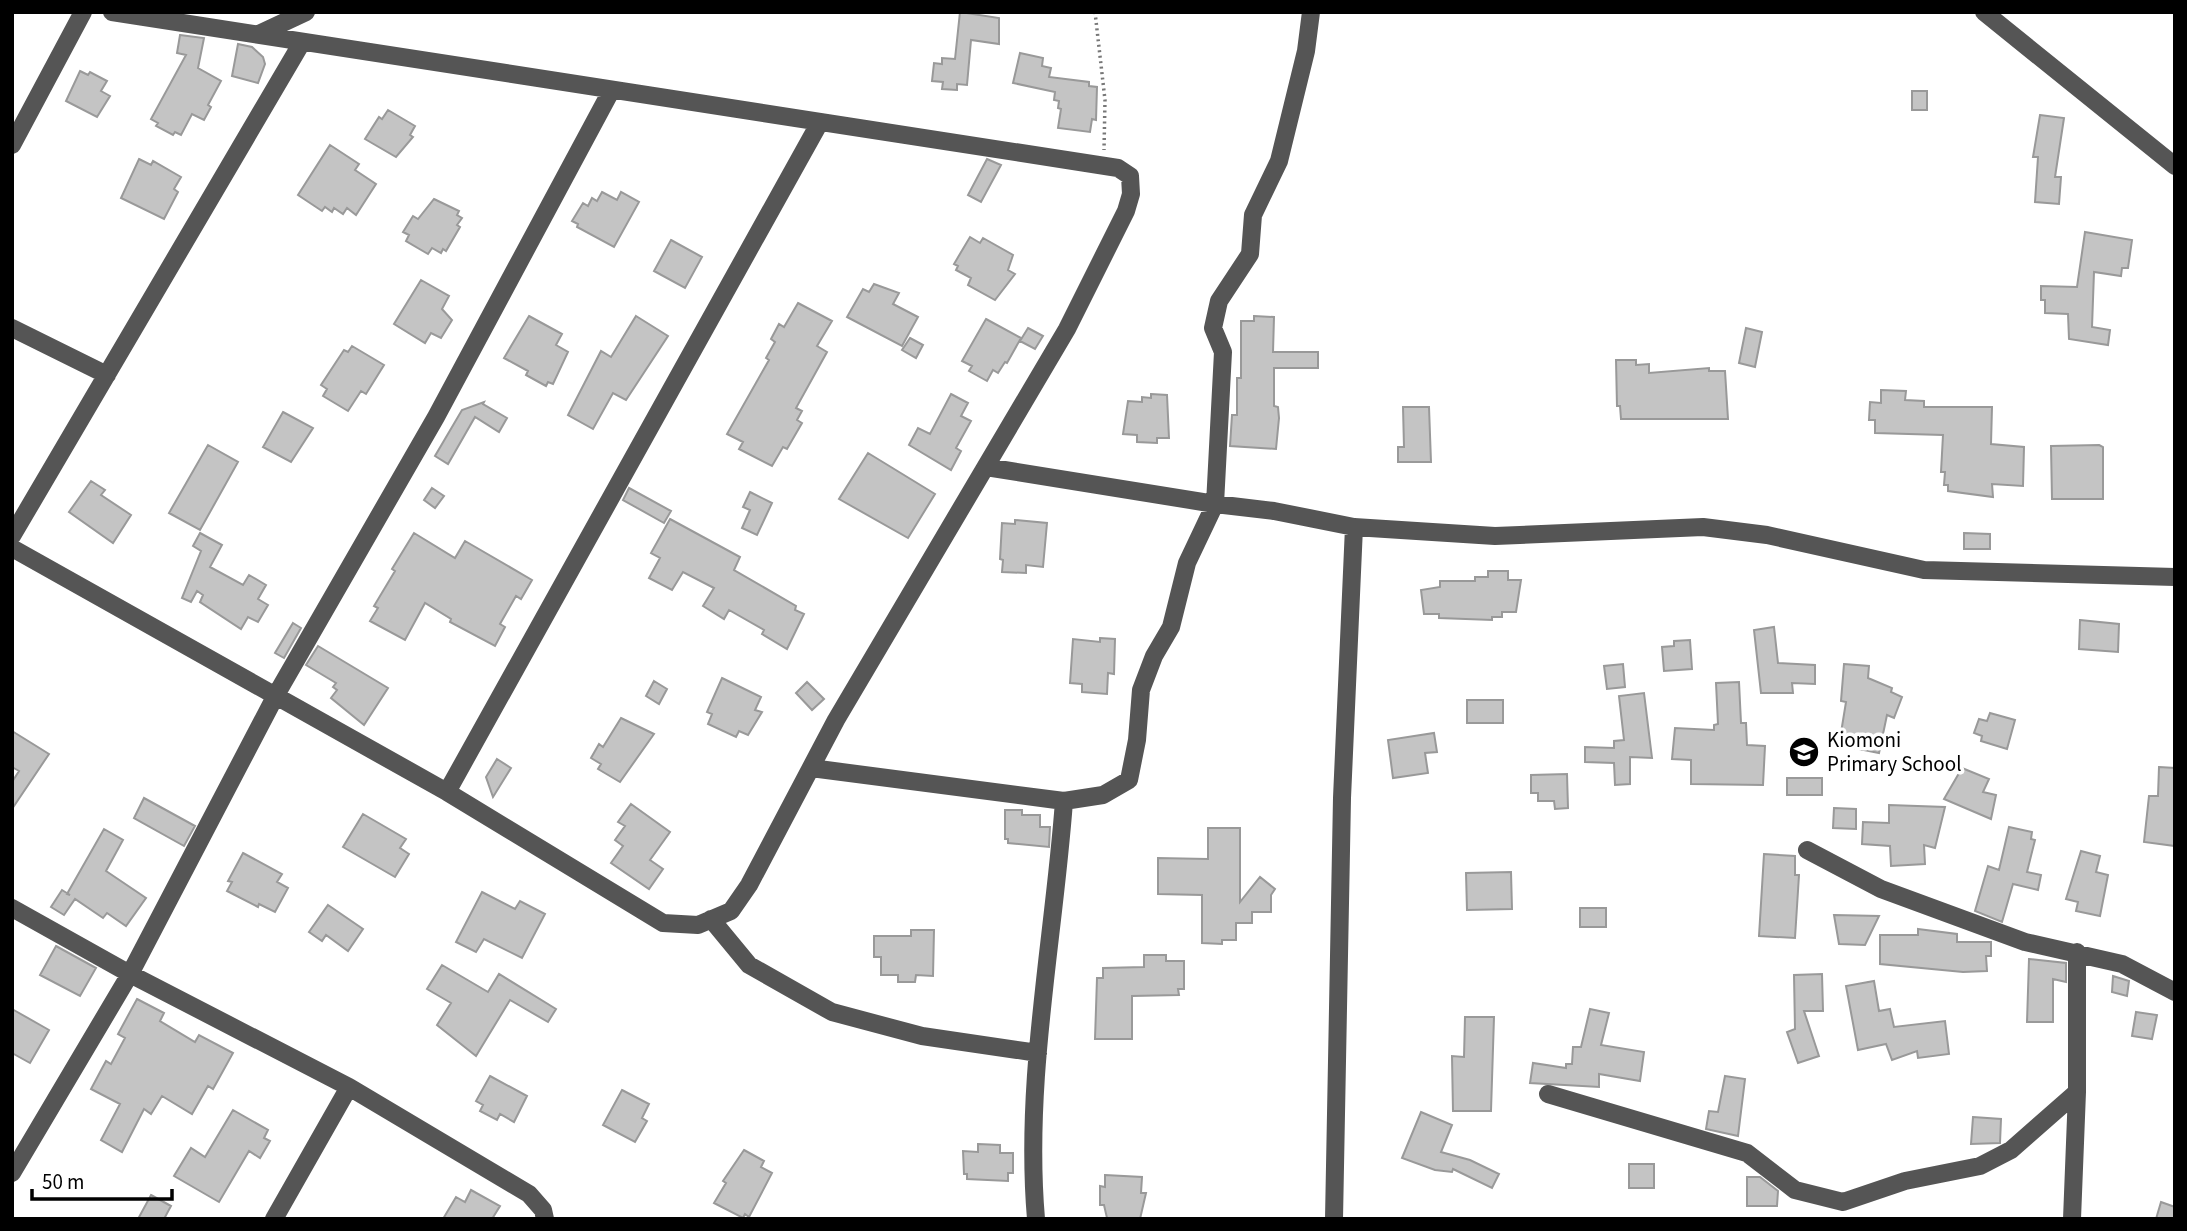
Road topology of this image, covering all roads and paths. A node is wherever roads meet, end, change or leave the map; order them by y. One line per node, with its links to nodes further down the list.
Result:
1 (83, 12): 12 (street)
2 (112, 12): 8 (street)
3 (306, 12): 7 (street)
4 (1095, 12): 13 (path)
5 (1311, 12): 18 (street)
6 (1984, 12): 14 (street)
7 (283, 17): 8 (street)
8 (259, 34): 9 (street)
9 (302, 44): 10 (street); 16 (street)
10 (611, 91): 11 (street); 23 (street)
11 (820, 122): 13 (street); 25 (street)
12 (12, 145)
13 (1104, 166): 17 (street)
14 (2175, 166)
15 (12, 328): 16 (street)
16 (107, 375): 20 (street)
17 (986, 467): 18 (street); 24 (street)
18 (1215, 504): 19 (street); 26 (street)
19 (1354, 527): 22 (street); 41 (street)
20 (12, 536)
21 (12, 548): 23 (street)
22 (2175, 577)
23 (276, 695): 25 (street); 31 (street)
24 (811, 768): 26 (street); 29 (street)
25 (447, 792): 29 (street)
26 (1064, 801): 33 (street)
27 (1807, 850): 30 (street)
28 (12, 908): 31 (street)
29 (711, 919): 33 (street)
30 (2077, 952): 32 (street); 35 (street)
31 (130, 974): 34 (street); 37 (street)
32 (2175, 992)
33 (1038, 1053): 40 (street)
34 (349, 1087): 38 (street); 39 (street)
35 (2077, 1092): 36 (street); 42 (street)
36 (1548, 1094)
37 (12, 1173)
38 (274, 1219)
39 (545, 1219)
40 (1036, 1219)
41 (1334, 1219)
42 (2072, 1219)

